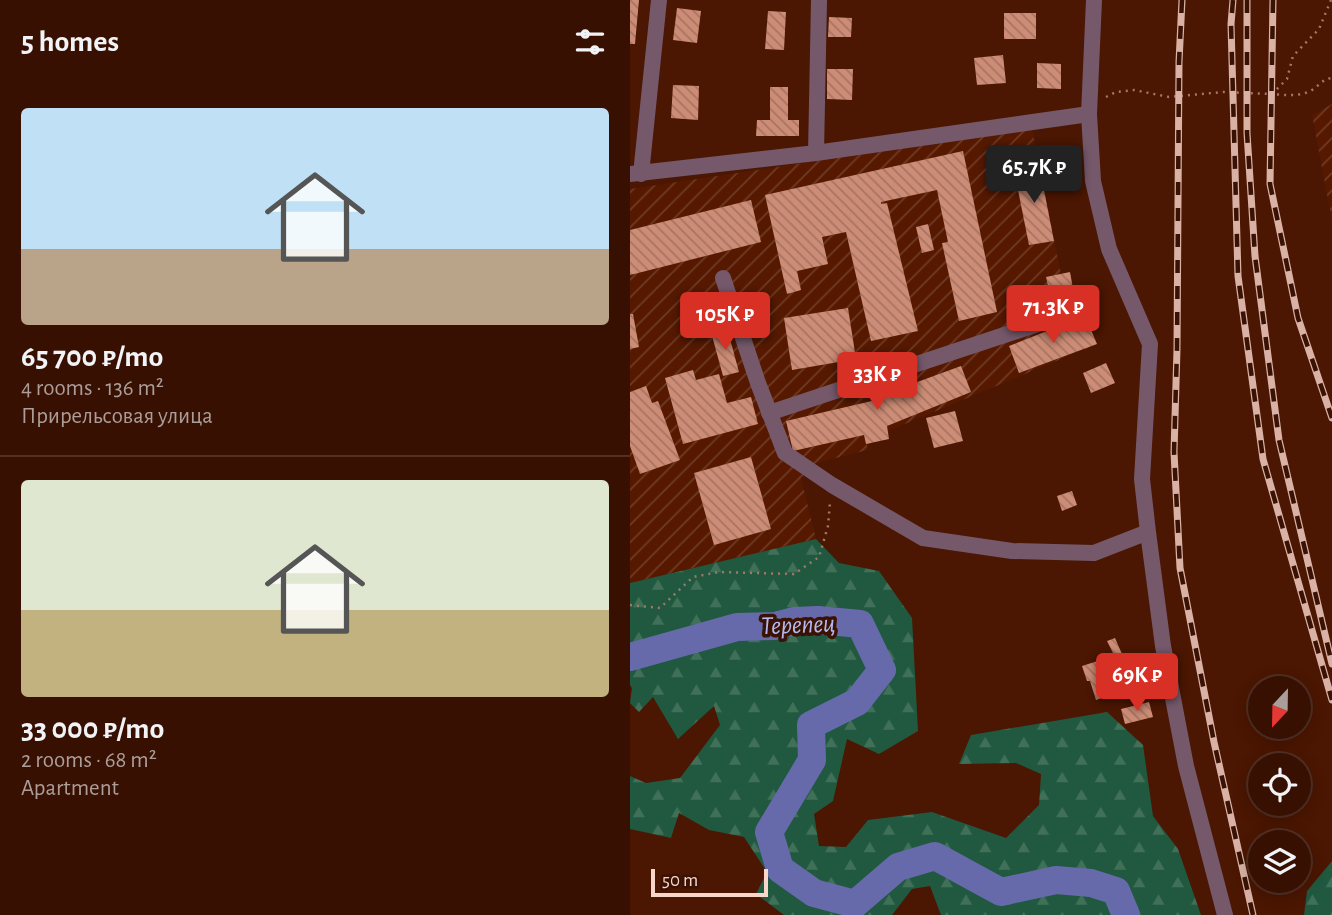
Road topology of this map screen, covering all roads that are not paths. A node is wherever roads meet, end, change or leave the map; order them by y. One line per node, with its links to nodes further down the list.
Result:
1 (659, 0): 6 (street)
2 (819, 0): 5 (street)
3 (1094, 0): 4 (street)
4 (1088, 114): 5 (street); 10 (street)
5 (816, 153): 6 (street)
6 (636, 174)
7 (723, 278): 9 (street)
8 (1074, 312): 9 (street)
9 (769, 413): 10 (street)
10 (1147, 532): 11 (street)
11 (1225, 915)

